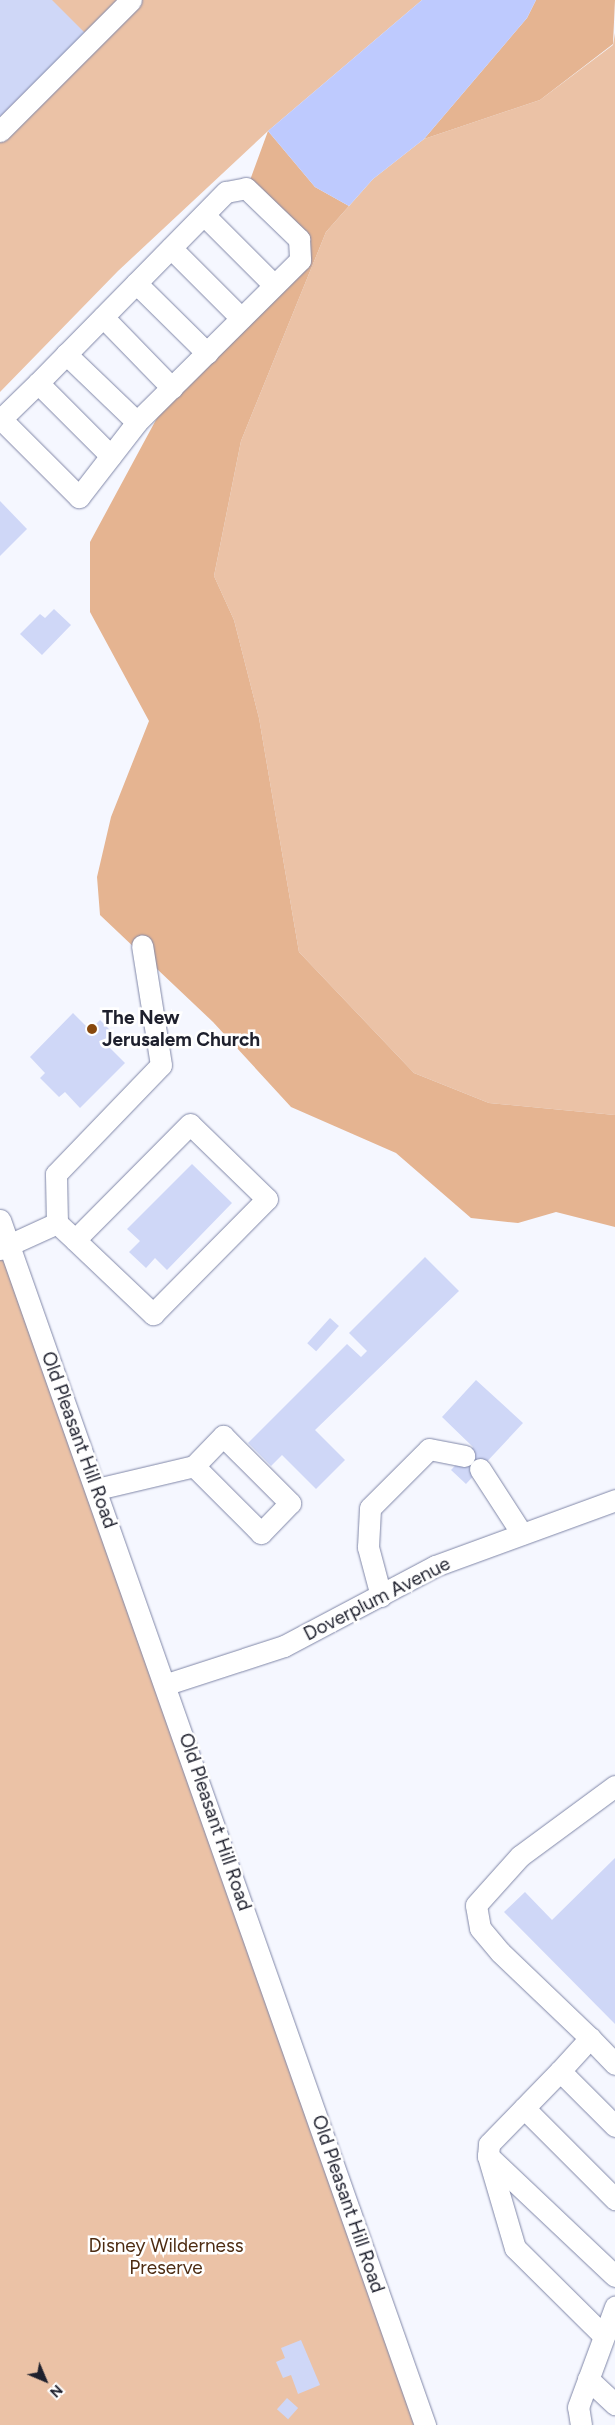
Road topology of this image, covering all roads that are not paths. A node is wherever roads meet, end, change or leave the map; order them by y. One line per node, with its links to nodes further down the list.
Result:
1 (130, 0): 2 (street)
2 (0, 131)
3 (204, 215): 4 (street); 6 (street); 6 (street)
4 (171, 248): 5 (street); 8 (street)
5 (136, 283): 7 (street); 9 (street)
6 (274, 285): 8 (street)
7 (103, 317): 10 (street); 12 (street)
8 (241, 318): 9 (street)
9 (207, 353): 12 (street)
10 (66, 354): 11 (street); 14 (street)
11 (38, 383): 13 (street); 15 (street)
12 (172, 388): 14 (street)
13 (1, 420): 15 (street)
14 (137, 422): 15 (street)
15 (111, 456)
16 (142, 945): 18 (street)
17 (0, 1220): 20 (street, Old Pleasant Hill Road)
18 (57, 1223): 19 (street); 20 (street)
19 (75, 1240): 19 (street)
20 (4, 1248): 22 (street, Old Pleasant Hill Road)
21 (194, 1466): 21 (street); 22 (street)
22 (97, 1489): 26 (street, Old Pleasant Hill Road)
23 (615, 1500): 24 (street, Doverplum Avenue)
24 (522, 1534): 25 (street, Doverplum Avenue); 25 (street)
25 (380, 1596): 26 (street, Doverplum Avenue)
26 (167, 1684): 39 (street, Old Pleasant Hill Road)
27 (615, 1786): 28 (street)
28 (590, 2038): 29 (street); 30 (street)
29 (615, 2064)
30 (560, 2071): 31 (street); 32 (street)
31 (524, 2108): 33 (street); 34 (street)
32 (615, 2126)
33 (488, 2156): 35 (street); 36 (street)
34 (615, 2199)
35 (615, 2276)
36 (611, 2324): 37 (street)
37 (588, 2379): 38 (street); 40 (street)
38 (615, 2404)
39 (425, 2425)
40 (581, 2425)

